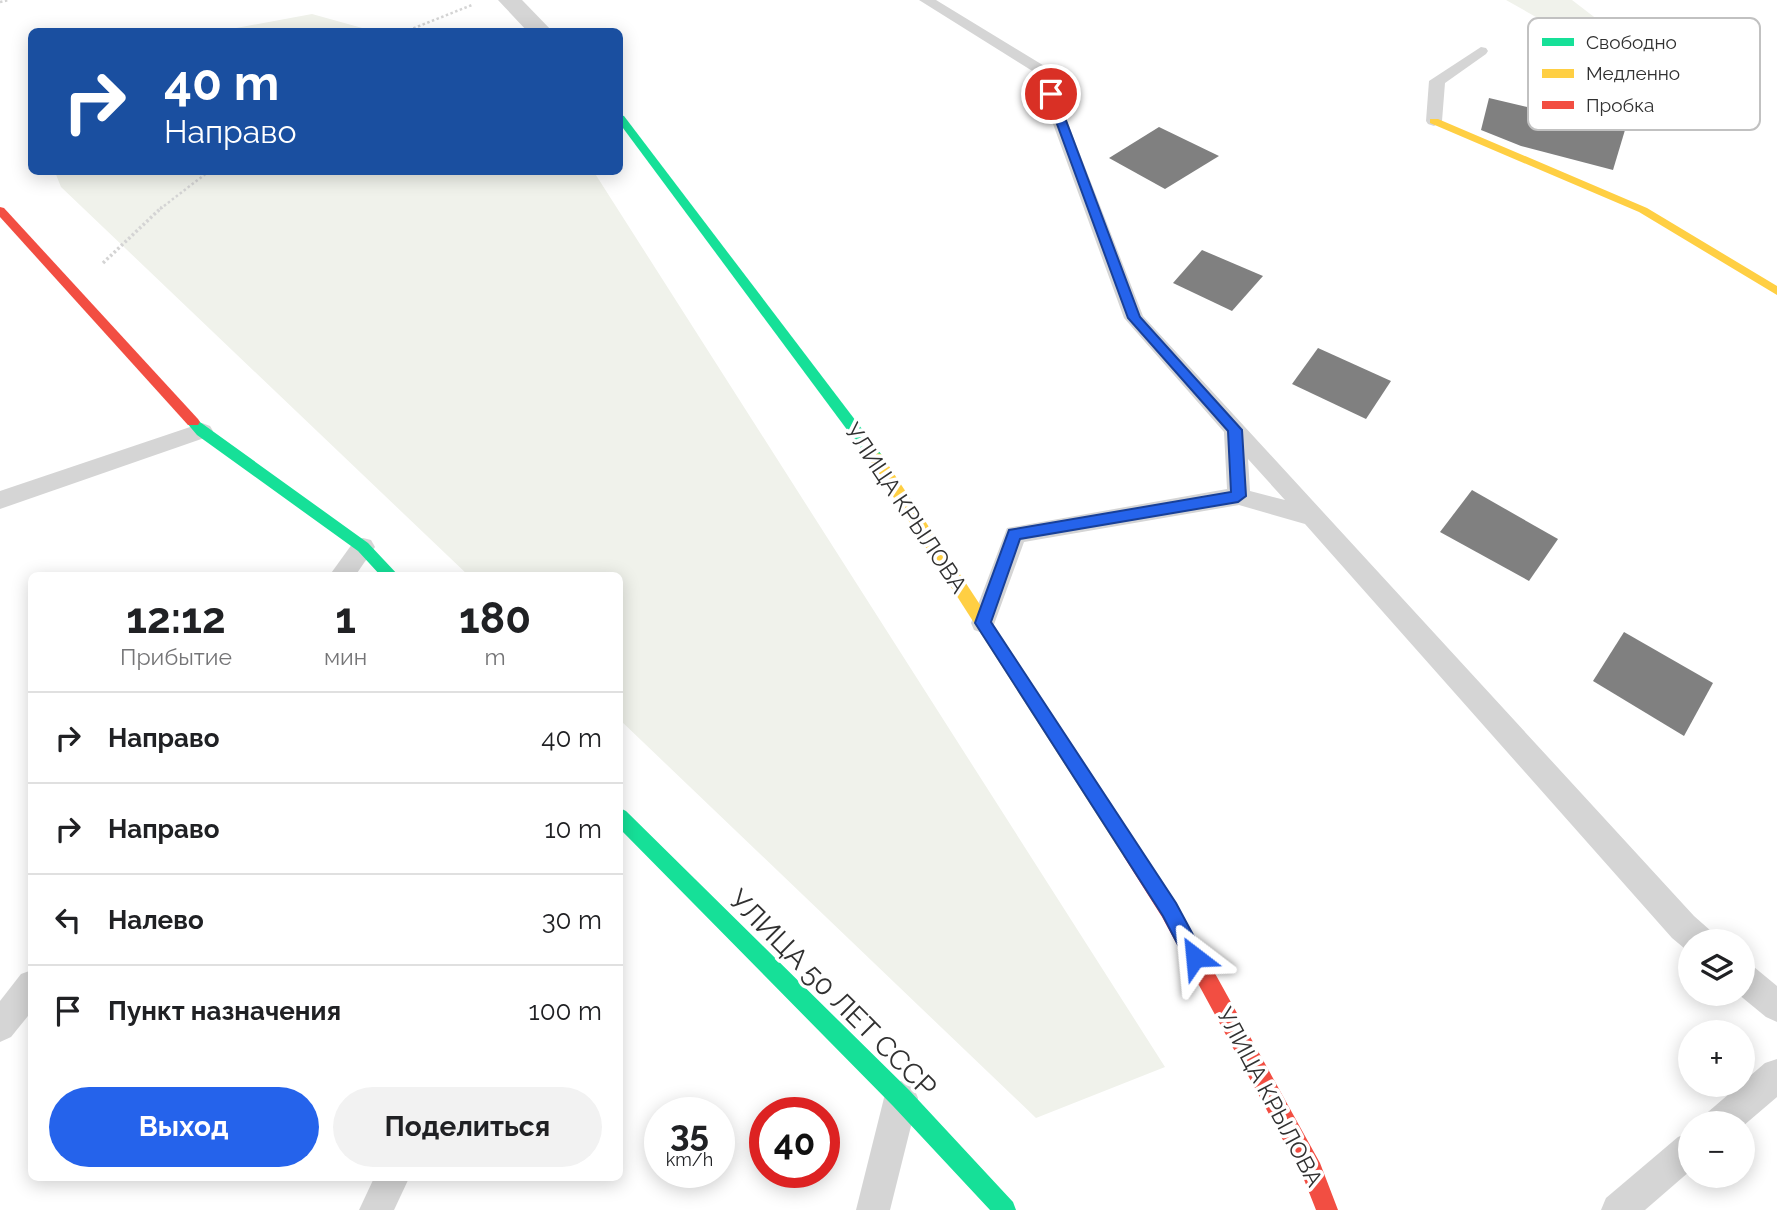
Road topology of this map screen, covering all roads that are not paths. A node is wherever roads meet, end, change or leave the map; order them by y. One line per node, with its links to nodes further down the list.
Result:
1 (509, 0): 3 (street)
2 (926, 0): 9 (lane)
3 (538, 28)
4 (1480, 51): 5 (lane)
5 (1434, 121): 8 (street)
6 (623, 122): 17 (street, УЛИЦА КРЫЛОВА)
7 (0, 210): 10 (street)
8 (1777, 291)
9 (1235, 430): 11 (lane); 13 (lane)
10 (202, 431): 12 (lane); 14 (street)
11 (1238, 496): 13 (lane); 17 (lane)
12 (0, 500)
13 (1313, 517): 19 (lane)
14 (363, 547): 15 (lane); 16 (street)
15 (344, 572)
16 (387, 572)
17 (983, 623): 32 (street, УЛИЦА КРЫЛОВА)
18 (623, 820): 25 (street, УЛИЦА 50 ЛЕТ СССР)
19 (1686, 929)
20 (1755, 988): 22 (lane)
21 (28, 990): 23 (lane)
22 (1777, 1006)
23 (0, 1026)
24 (1777, 1075): 26 (lane)
25 (901, 1098): 30 (lane); 31 (street, УЛИЦА 50 ЛЕТ СССР)
26 (1735, 1111)
27 (1678, 1159): 33 (lane)
28 (390, 1181): 29 (lane)
29 (376, 1210)
30 (873, 1210)
31 (1005, 1210)
32 (1327, 1210)
33 (1618, 1210)

